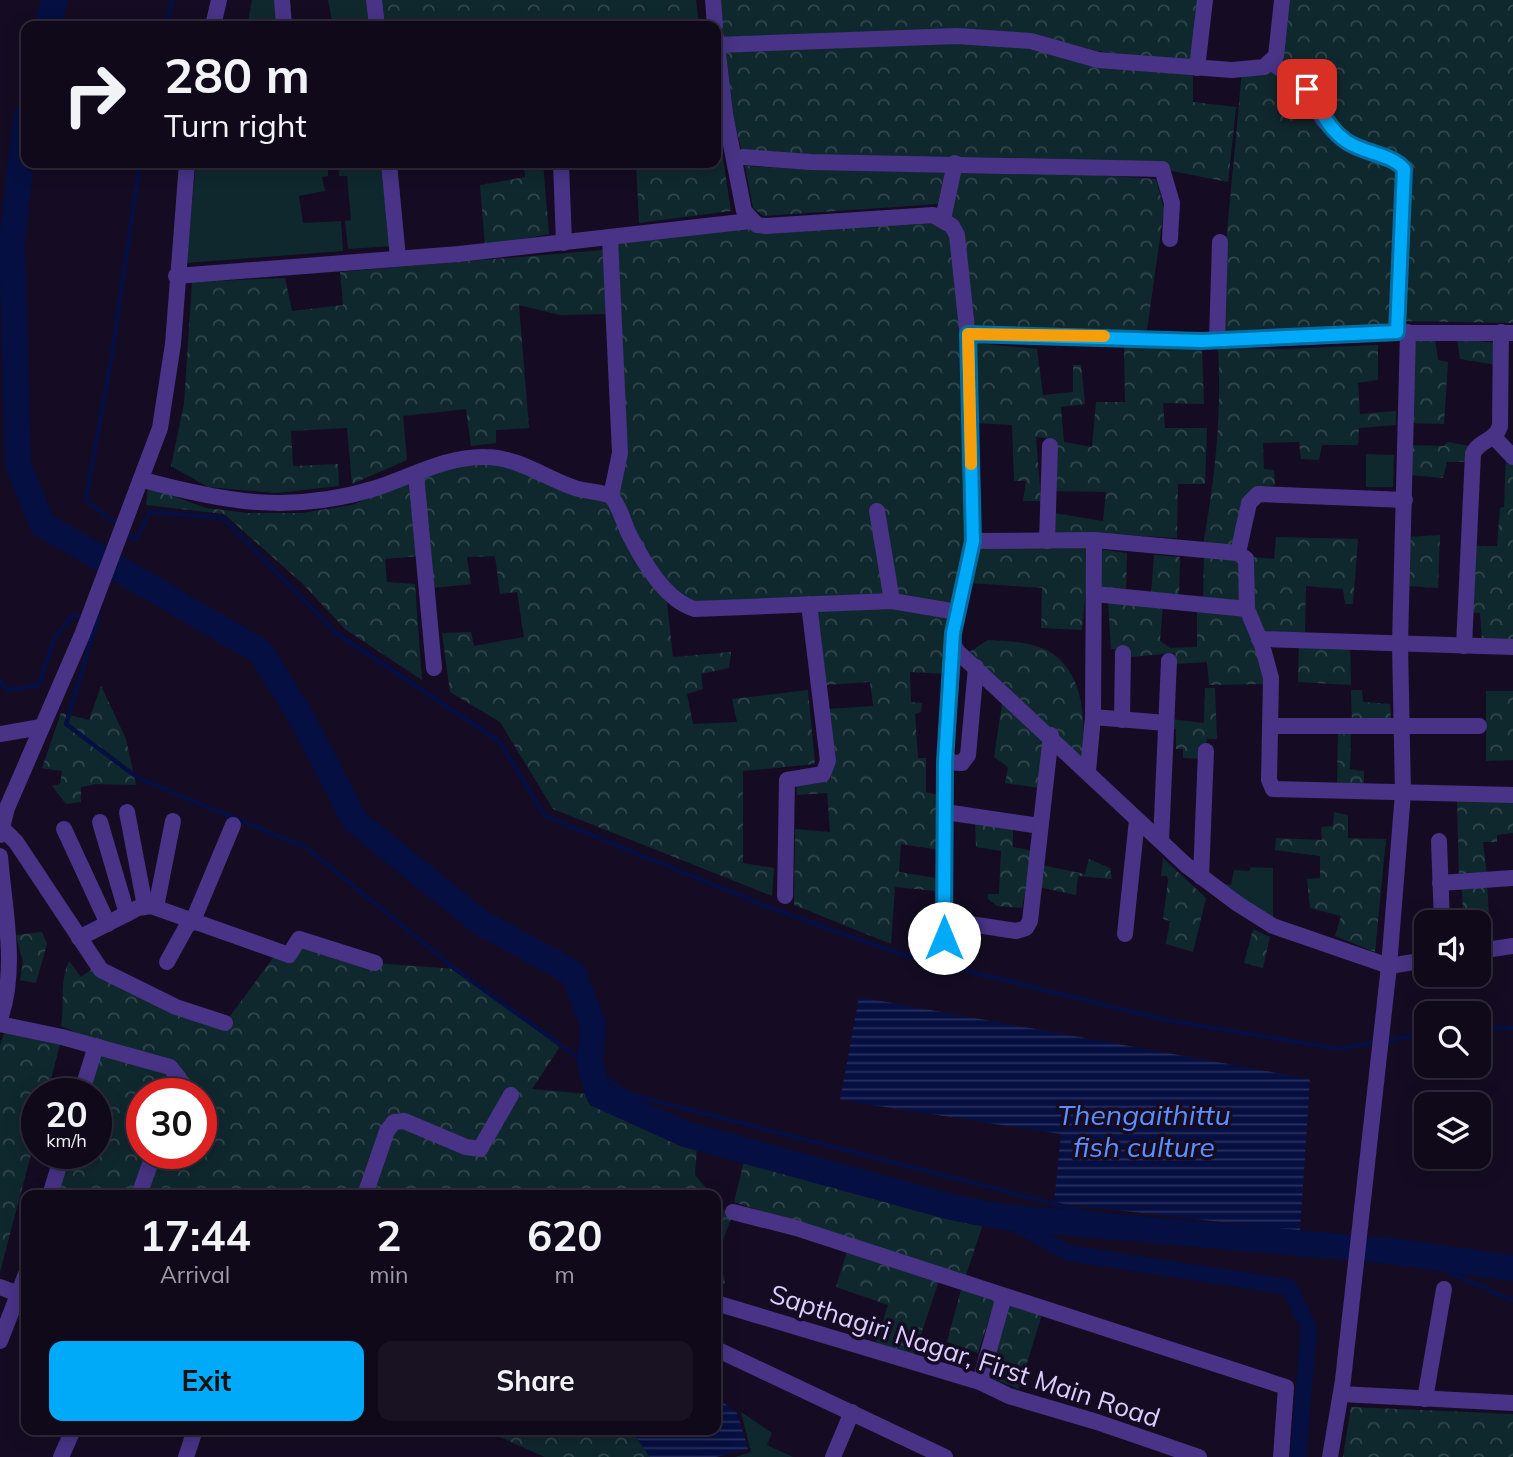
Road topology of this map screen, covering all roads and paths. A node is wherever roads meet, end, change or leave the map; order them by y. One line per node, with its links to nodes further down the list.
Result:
1 (219, 0): 7 (street)
2 (282, 0): 8 (street)
3 (374, 0): 9 (street)
4 (713, 0): 10 (street)
5 (1205, 0): 13 (street)
6 (1282, 0): 12 (street)
7 (214, 21)
8 (284, 21)
9 (376, 21)
10 (715, 21)
11 (721, 45): 13 (street)
12 (1271, 62): 13 (street); 28 (street)
13 (1197, 68)
14 (721, 88): 21 (street)
15 (743, 158): 16 (street)
16 (955, 163): 20 (street); 23 (street)
17 (187, 168): 27 (street)
18 (389, 168): 26 (street)
19 (561, 168): 25 (street)
20 (943, 219): 21 (street); 30 (street)
21 (750, 221): 22 (street)
22 (610, 238): 25 (street); 37 (street)
23 (1170, 239)
24 (1220, 242): 31 (street)
25 (564, 243): 26 (street)
26 (398, 258): 27 (street)
27 (176, 276): 36 (street)
28 (1403, 332): 29 (street); 31 (street); 38 (street)
29 (1507, 332): 32 (street)
30 (968, 334): 31 (street); 41 (street)
31 (1217, 340)
32 (1494, 437): 34 (street); 52 (street)
33 (1050, 446): 42 (street)
34 (1513, 457)
35 (416, 474): 36 (street); 37 (street); 57 (street)
36 (143, 480): 64 (street)
37 (611, 496): 46 (street)
38 (1405, 499): 43 (street); 50 (street)
39 (877, 511): 45 (street)
40 (1094, 540): 42 (street); 43 (street); 44 (street)
41 (973, 541): 42 (street); 48 (street)
42 (1047, 541)
43 (1238, 553): 47 (street)
44 (1094, 594): 47 (street); 58 (street)
45 (892, 601): 46 (street); 48 (street)
46 (809, 604): 89 (street)
47 (1247, 609): 49 (street)
48 (957, 612): 51 (street)
49 (1259, 639): 50 (street); 61 (street)
50 (1400, 644): 52 (street); 62 (street)
51 (954, 646): 56 (street); 68 (street)
52 (1464, 646): 53 (street)
53 (1513, 647)
54 (1123, 653): 59 (street)
55 (1168, 661): 60 (street)
56 (976, 667): 66 (street); 68 (street)
57 (434, 668)
58 (1093, 717): 59 (street); 69 (street)
59 (1122, 720): 60 (street)
60 (1166, 723): 82 (street)
61 (1272, 726): 62 (street); 70 (street)
62 (1402, 726): 63 (street); 70 (street)
63 (1479, 726)
64 (41, 727): 65 (street); 79 (street)
65 (0, 734)
66 (1051, 735): 69 (street); 78 (street)
67 (1206, 751): 86 (street)
68 (945, 762): 73 (street)
69 (1088, 771): 74 (street)
70 (1403, 793): 71 (street); 104 (street)
71 (1513, 795)
72 (127, 812): 90 (street)
73 (945, 813): 78 (street); 93 (street)
74 (1137, 820): 82 (street); 96 (street)
75 (173, 821): 90 (street)
76 (100, 822): 92 (street)
77 (233, 825): 94 (street)
78 (1040, 826): 93 (street)
79 (1, 827): 81 (street); 97 (street)
80 (64, 829): 95 (street)
81 (0, 835)
82 (1161, 841): 86 (street)
83 (1439, 841): 88 (street)
84 (0, 856): 85 (street)
85 (0, 866): 105 (street)
86 (1200, 877): 104 (street)
87 (1513, 878): 88 (street)
88 (1440, 883): 91 (street)
89 (785, 896)
90 (151, 907): 92 (street); 94 (street)
91 (1441, 910)
92 (127, 914): 95 (street)
93 (944, 920): 100 (street)
94 (191, 922): 101 (street); 103 (street)
95 (108, 924): 97 (street)
96 (1125, 934)
97 (79, 938): 106 (street)
98 (1513, 946): 99 (street)
99 (1491, 949)
100 (944, 956)
101 (167, 962)
102 (1414, 962): 104 (street)
103 (375, 963)
104 (1389, 966): 126 (street)
105 (0, 1021): 107 (street)
106 (225, 1023)
107 (96, 1046): 108 (street); 109 (street)
108 (86, 1078)
109 (179, 1078)
110 (511, 1095): 115 (street)
111 (58, 1169): 113 (street)
112 (148, 1169): 114 (street)
113 (52, 1190)
114 (141, 1190)
115 (367, 1190)
116 (733, 1212): 120 (street)
117 (0, 1287): 119 (street)
118 (1444, 1289): 127 (street)
119 (21, 1295)
120 (1004, 1296): 125 (street); 138 (street)
121 (21, 1300): 123 (street)
122 (721, 1304): 125 (street, Sapthagiri Nagar, First Main Road)
123 (0, 1341)
124 (721, 1352): 129 (street)
125 (980, 1382): 137 (street, Sapthagiri Nagar, First Main Road)
126 (1342, 1387): 127 (street); 139 (street)
127 (1425, 1399): 128 (street)
128 (1513, 1403)
129 (852, 1412): 132 (street); 135 (street)
130 (71, 1435): 133 (street)
131 (193, 1435): 134 (street)
132 (923, 1452): 136 (street)
133 (61, 1457)
134 (186, 1457)
135 (833, 1457)
136 (945, 1457)
137 (1199, 1457)
138 (1281, 1457)
139 (1330, 1457)

